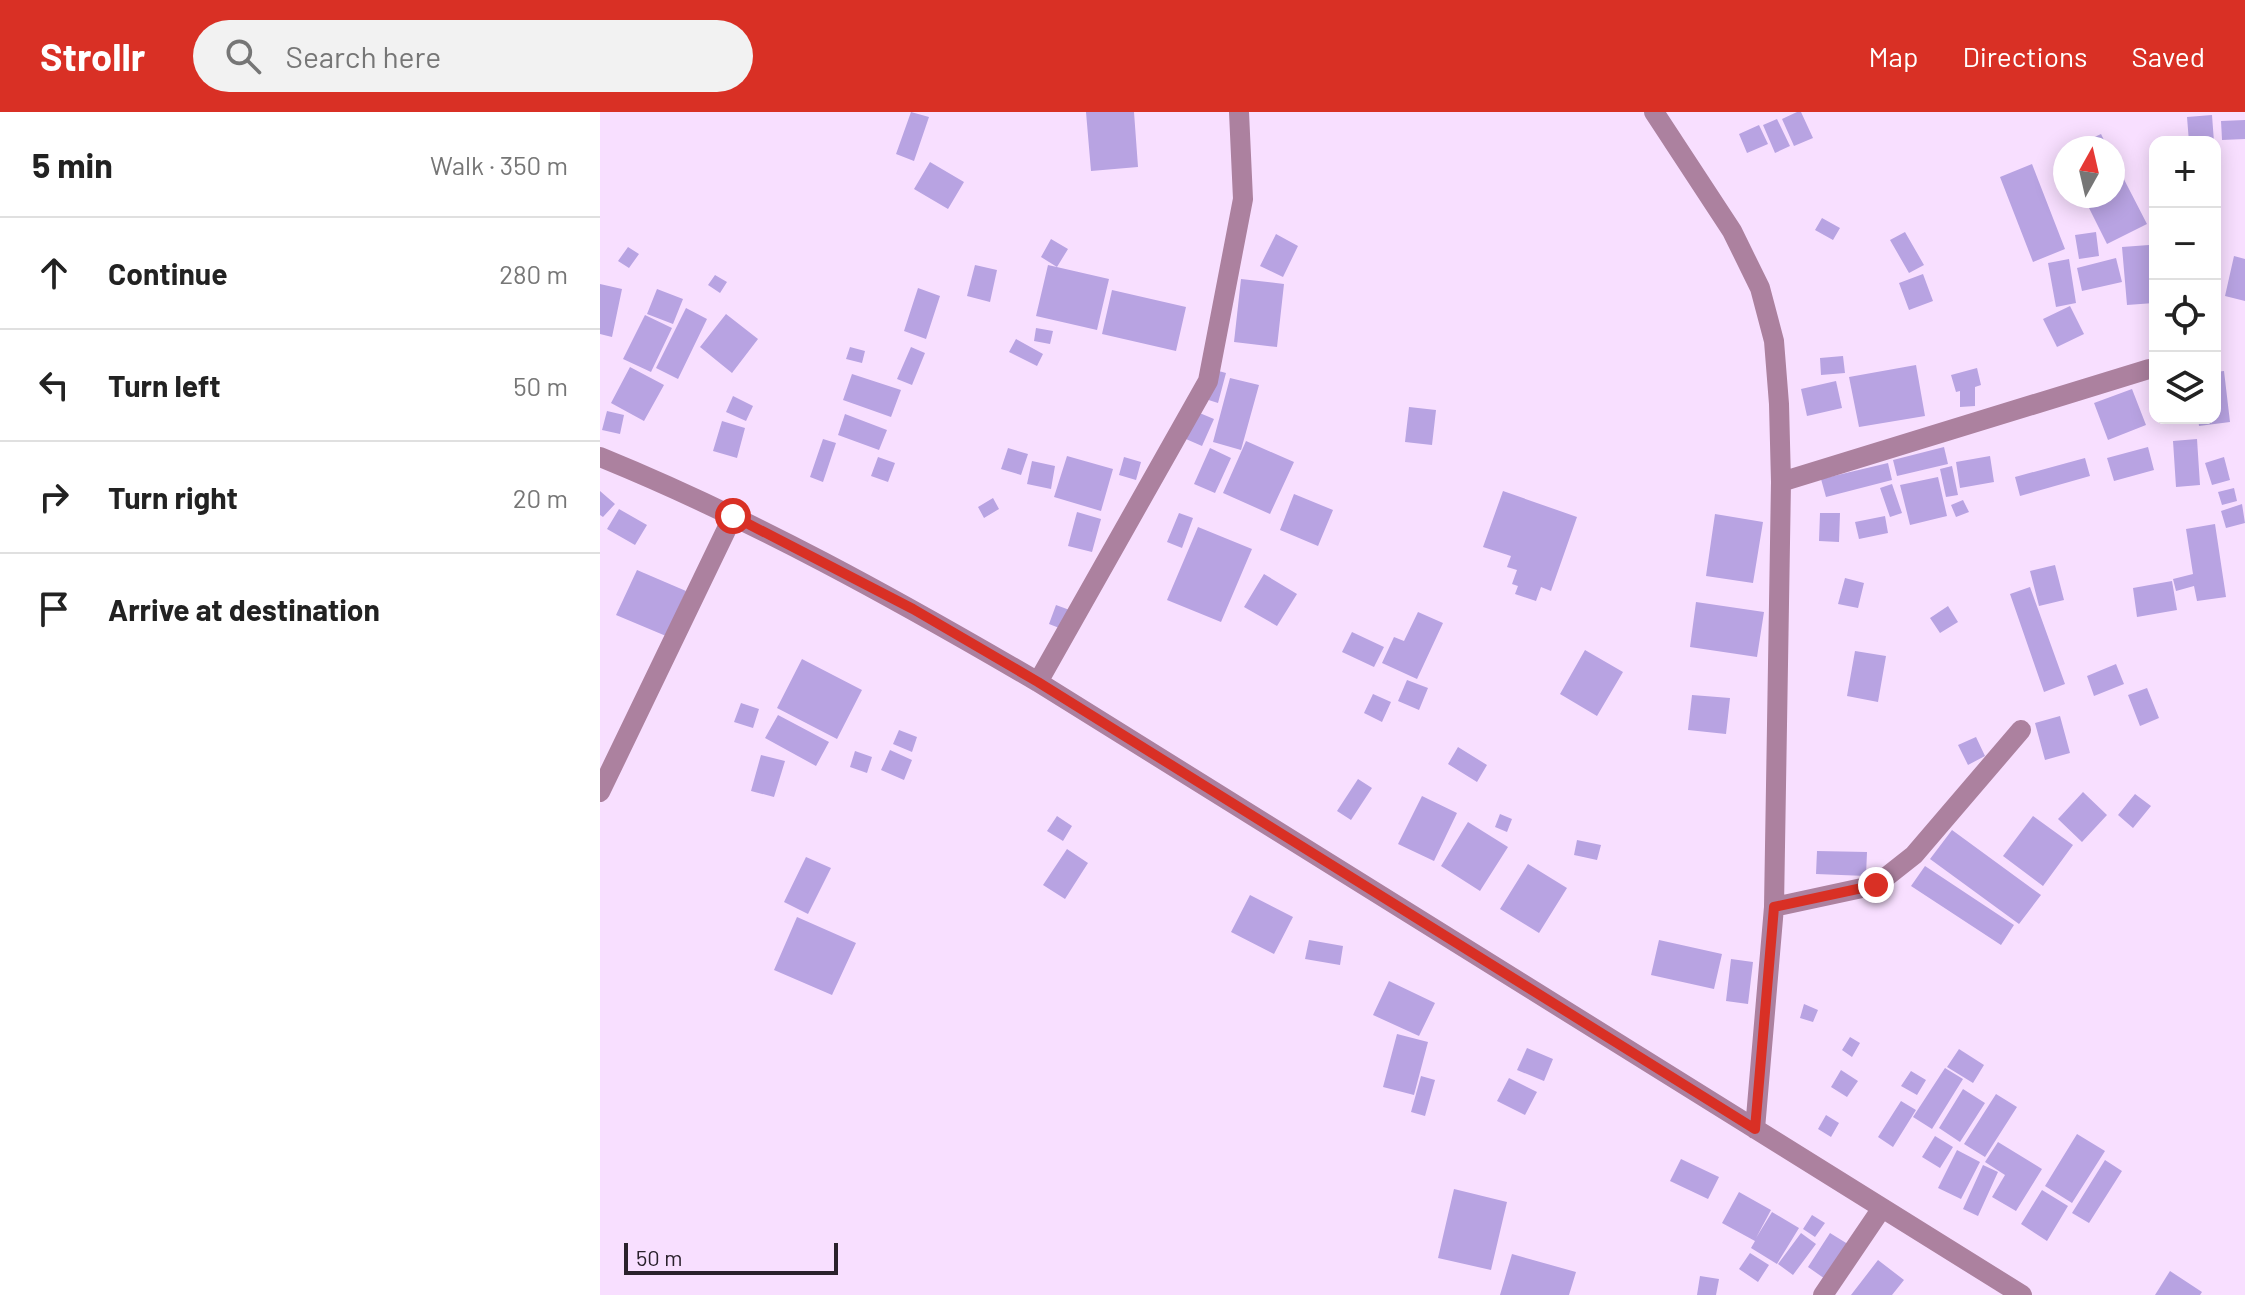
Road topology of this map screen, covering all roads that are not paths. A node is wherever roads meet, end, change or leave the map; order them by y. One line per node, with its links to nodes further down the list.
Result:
1 (1239, 112): 7 (street)
2 (1654, 112): 5 (street)
3 (2149, 369): 5 (street)
4 (600, 457): 6 (street)
5 (1781, 482): 10 (street)
6 (733, 516): 7 (street); 9 (street)
7 (1038, 682): 11 (street)
8 (2021, 730): 10 (street)
9 (600, 792)
10 (1774, 907): 11 (street)
11 (1755, 1129): 12 (street)
12 (1882, 1208): 13 (street); 14 (street)
13 (1823, 1295)
14 (2022, 1295)

